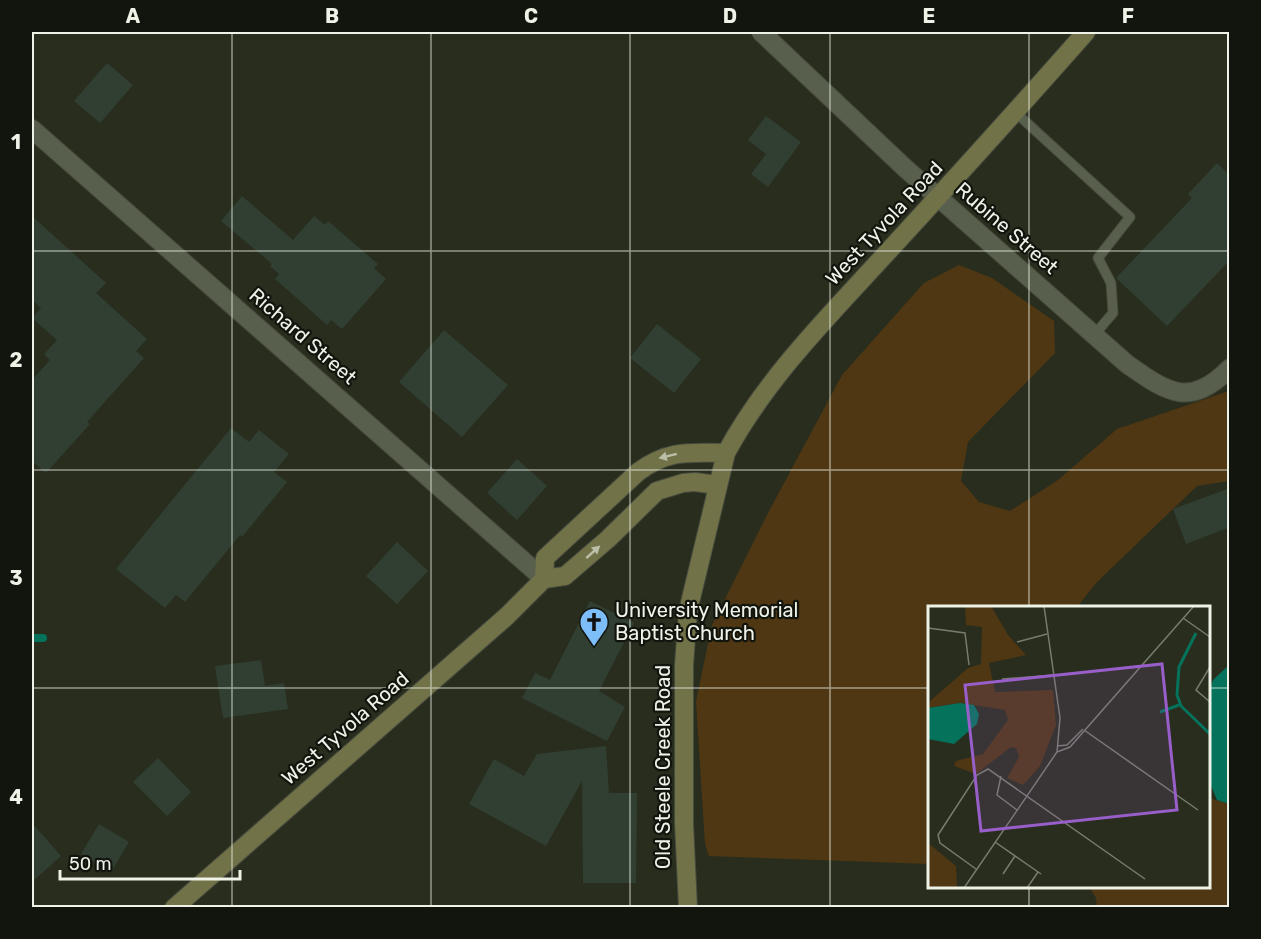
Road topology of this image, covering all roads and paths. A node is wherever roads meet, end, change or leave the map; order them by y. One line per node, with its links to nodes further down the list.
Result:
1 (761, 32): 5 (street, Rubine Street)
2 (1086, 32): 3 (main road, West Tyvola Road)
3 (1015, 112): 5 (main road, West Tyvola Road); 6 (lane)
4 (32, 129): 10 (street, Richard Street)
5 (938, 197): 6 (street, Rubine Street); 8 (main road, West Tyvola Road)
6 (1094, 335): 7 (street, Rubine Street)
7 (1230, 368)
8 (726, 453): 9 (main road, West Tyvola Road); 10 (main road, West Tyvola Road, one-way to 10)
9 (717, 485): 10 (main road, West Tyvola Road, one-way to 9); 12 (main road, Old Steele Creek Road)
10 (544, 579): 11 (main road, West Tyvola Road)
11 (174, 908)
12 (688, 908)

